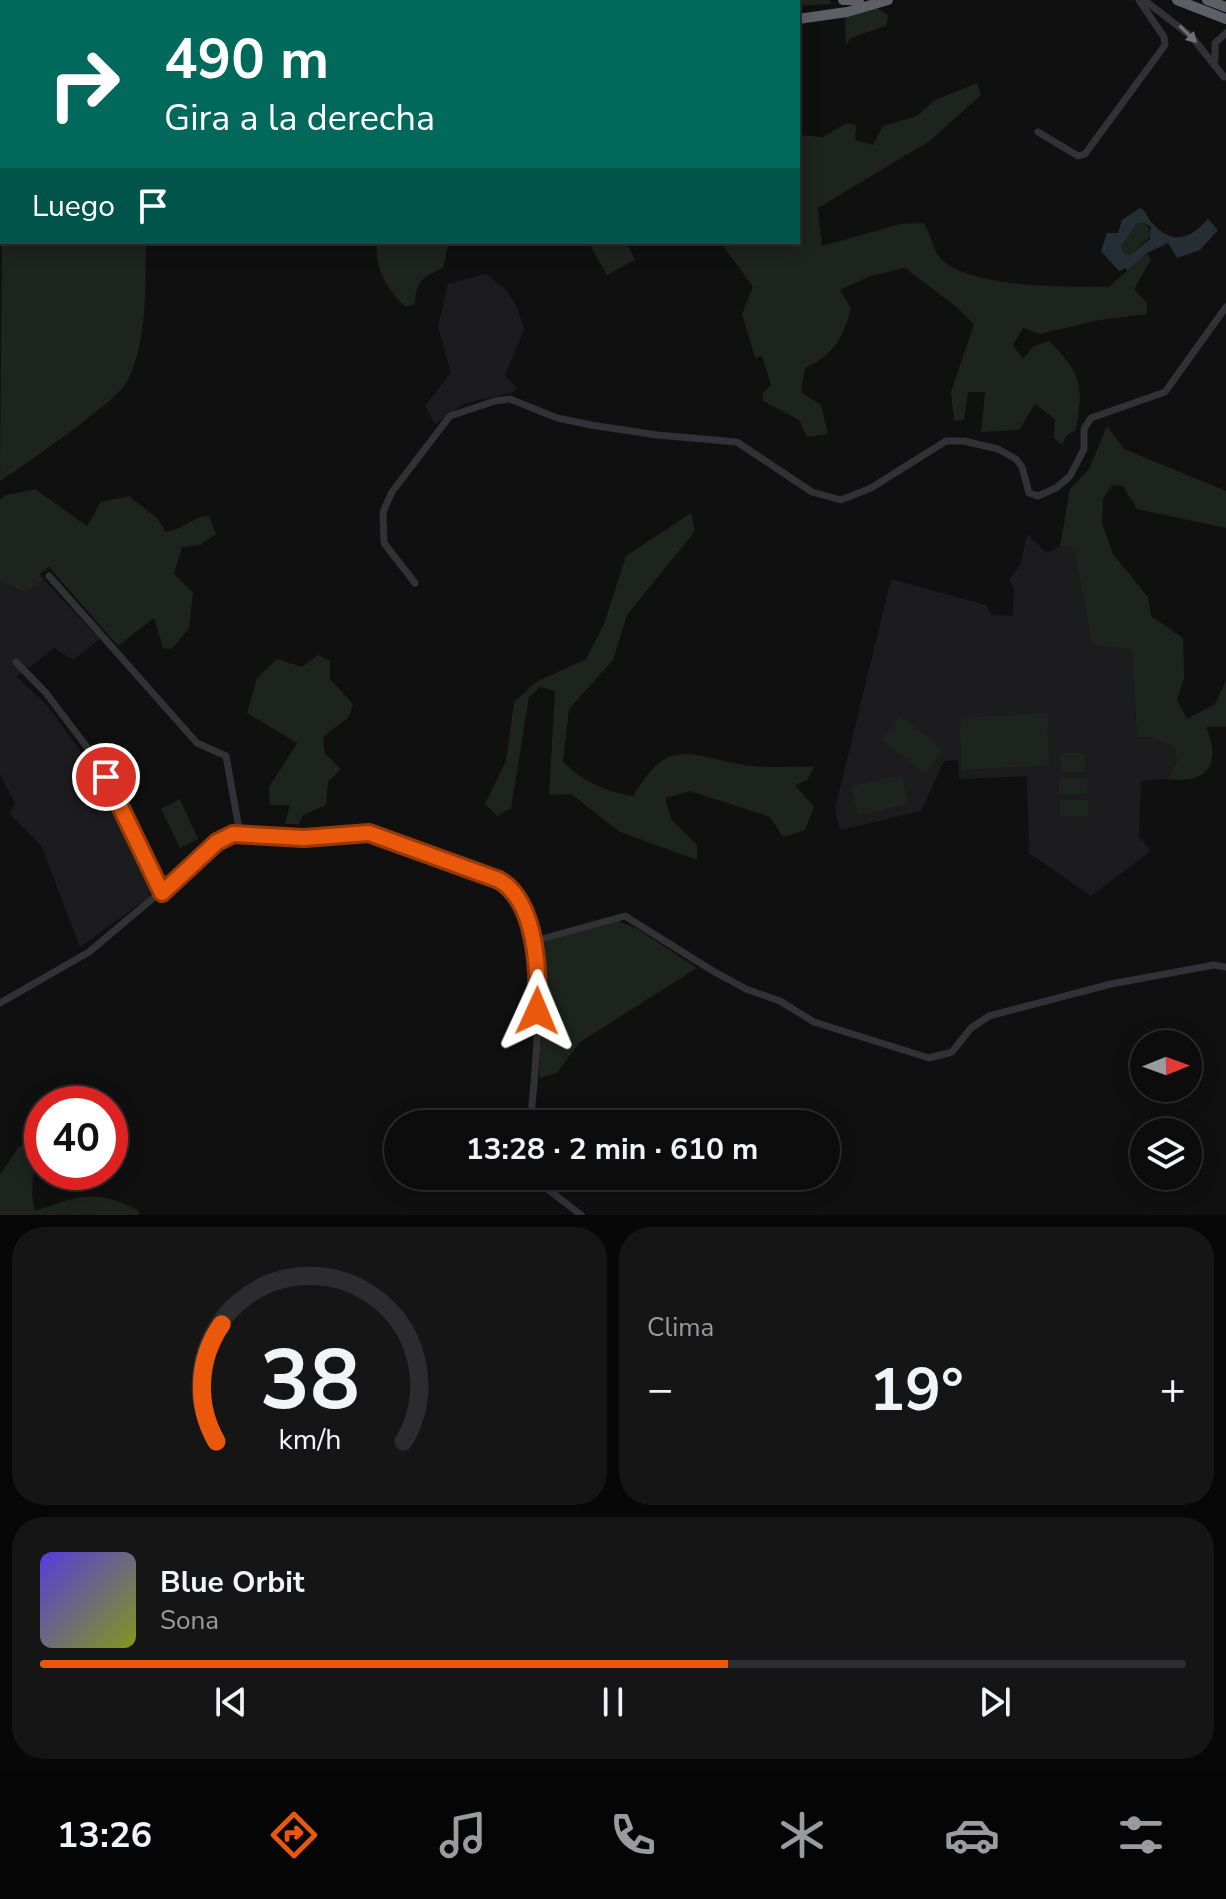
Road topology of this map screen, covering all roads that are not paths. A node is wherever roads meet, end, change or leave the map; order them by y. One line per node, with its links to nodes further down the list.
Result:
1 (843, 0): 2 (highway)
2 (859, 0)
3 (888, 0): 8 (highway)
4 (1142, 0): 11 (street, one-way to 11); 12 (street)
5 (1177, 0): 9 (highway)
6 (1207, 0): 7 (highway)
7 (1226, 7)
8 (800, 19)
9 (1226, 19)
10 (1226, 33): 11 (street)
11 (1225, 80)
12 (1038, 132)
13 (1226, 307): 15 (street)
14 (49, 576): 17 (street)
15 (415, 583)
16 (16, 662): 18 (street)
17 (240, 834): 18 (street); 19 (street)
18 (162, 893): 21 (street)
19 (534, 941): 20 (street); 22 (street)
20 (1226, 967)
21 (0, 1003)
22 (531, 1110)
23 (549, 1190): 24 (street)
24 (581, 1215)

